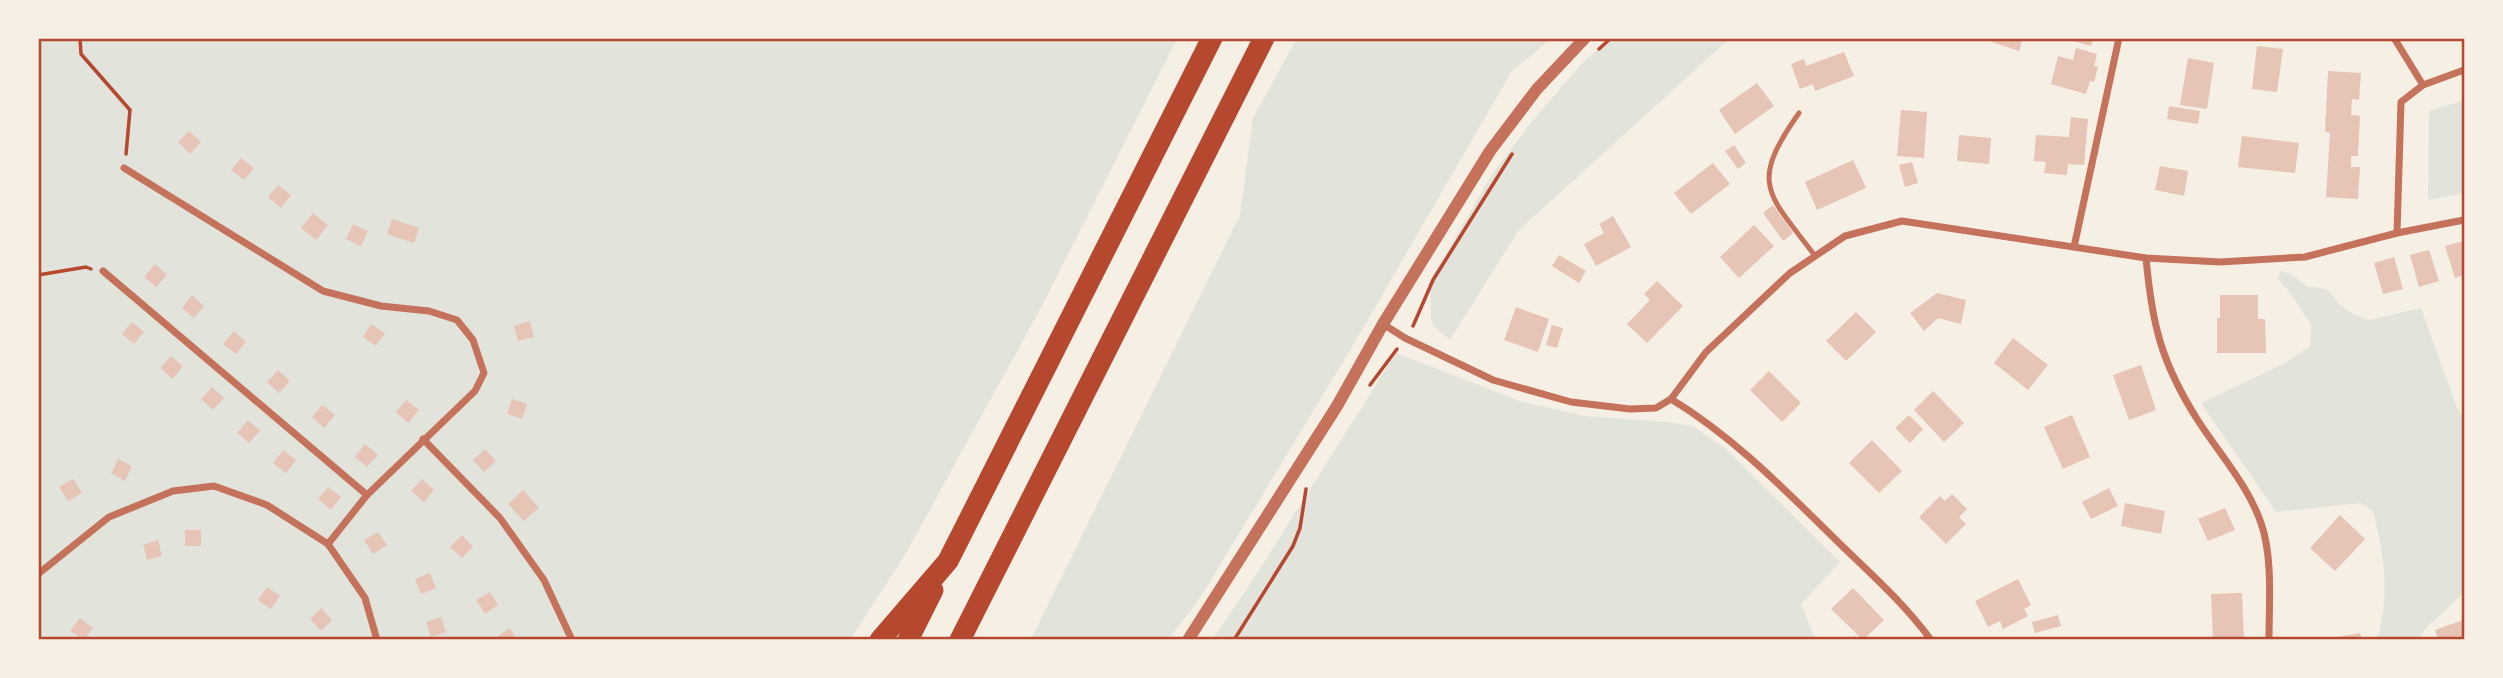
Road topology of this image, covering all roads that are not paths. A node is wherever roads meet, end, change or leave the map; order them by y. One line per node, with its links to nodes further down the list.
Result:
1 (1212, 38): 21 (highway)
2 (1264, 38): 27 (highway)
3 (1585, 38): 16 (street)
4 (2119, 38): 12 (street)
5 (2394, 38): 7 (street)
6 (2465, 70): 7 (street)
7 (2423, 85): 11 (street)
8 (1799, 113): 13 (lane)
9 (124, 168): 18 (street)
10 (2465, 220): 11 (street)
11 (2397, 233): 14 (street)
12 (2074, 247): 13 (street); 14 (street)
13 (1815, 257): 17 (street)
14 (2146, 258): 30 (street)
15 (103, 271): 19 (street)
16 (1383, 324): 17 (street); 28 (street)
17 (1671, 399): 29 (street)
18 (423, 439): 19 (street); 24 (street)
19 (367, 495): 20 (street)
20 (328, 544): 22 (street); 23 (street)
21 (948, 561): 25 (highway); 26 (highway)
22 (38, 574)
23 (377, 639)
24 (572, 639)
25 (880, 639)
26 (908, 639)
27 (960, 639)
28 (1188, 639)
29 (1931, 639)
30 (2269, 639)

